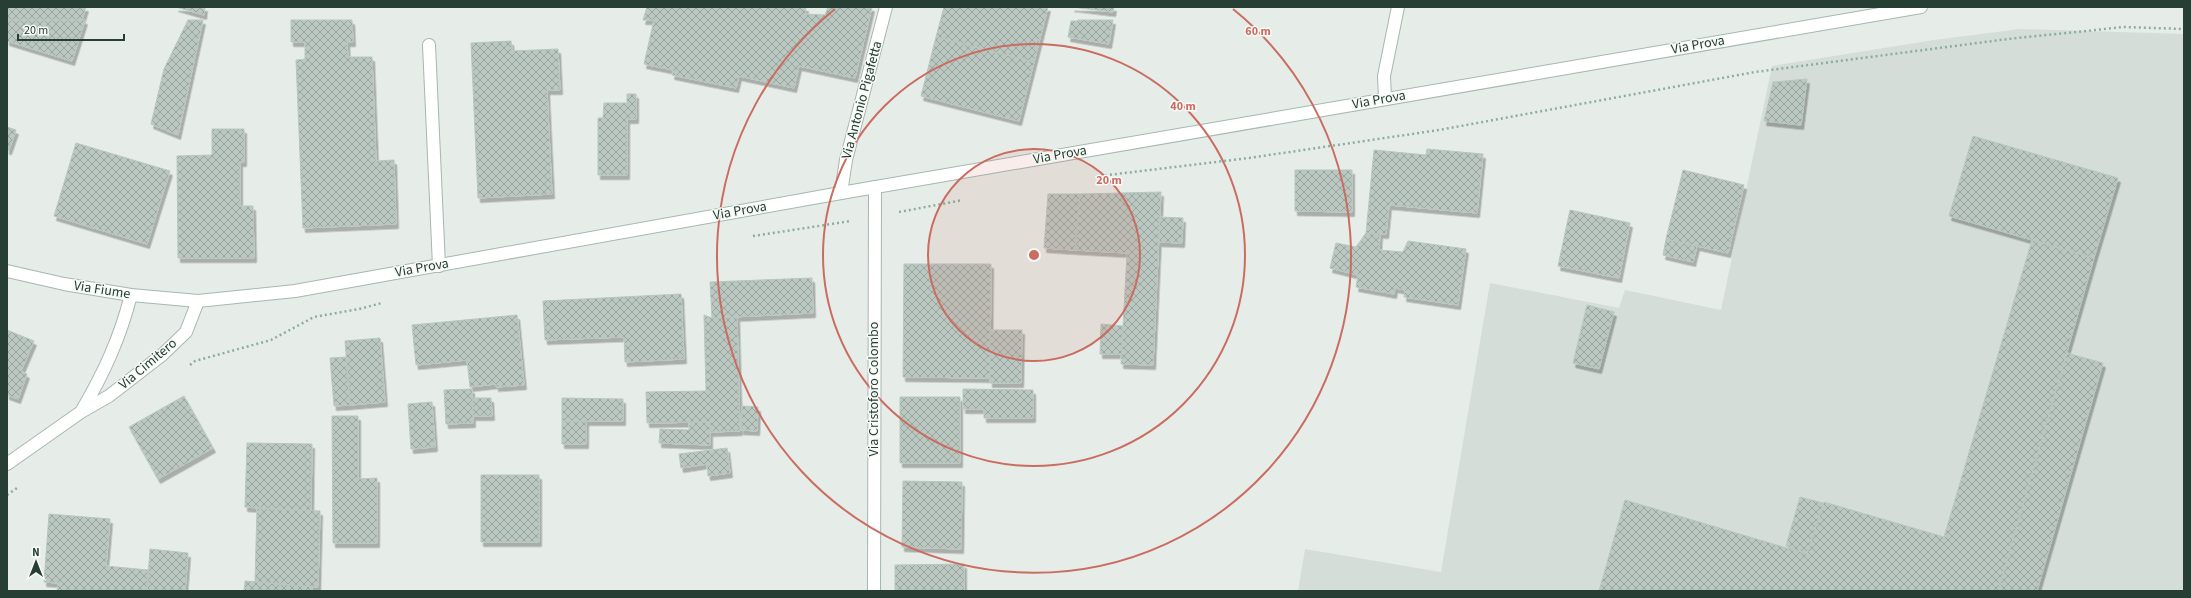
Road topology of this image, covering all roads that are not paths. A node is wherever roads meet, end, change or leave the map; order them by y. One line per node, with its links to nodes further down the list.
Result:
1 (886, 7): 7 (main road, Via Antonio Pigafetta)
2 (1398, 7): 5 (main road)
3 (1921, 7): 5 (main road, Via Prova)
4 (429, 45): 8 (main road)
5 (1385, 99): 6 (main road, Via Prova)
6 (875, 187): 7 (main road, Via Prova); 14 (main road, Via Cristoforo Colombo)
7 (841, 193): 8 (main road, Via Prova)
8 (439, 266): 11 (main road, Via Prova)
9 (7, 271): 10 (main road, Via Fiume)
10 (131, 295): 11 (main road, Via Fiume); 12 (main road, Via Cimitero)
11 (198, 301): 12 (main road, Via Cimitero)
12 (81, 412): 13 (main road, Via Cimitero)
13 (7, 464)
14 (874, 591)

